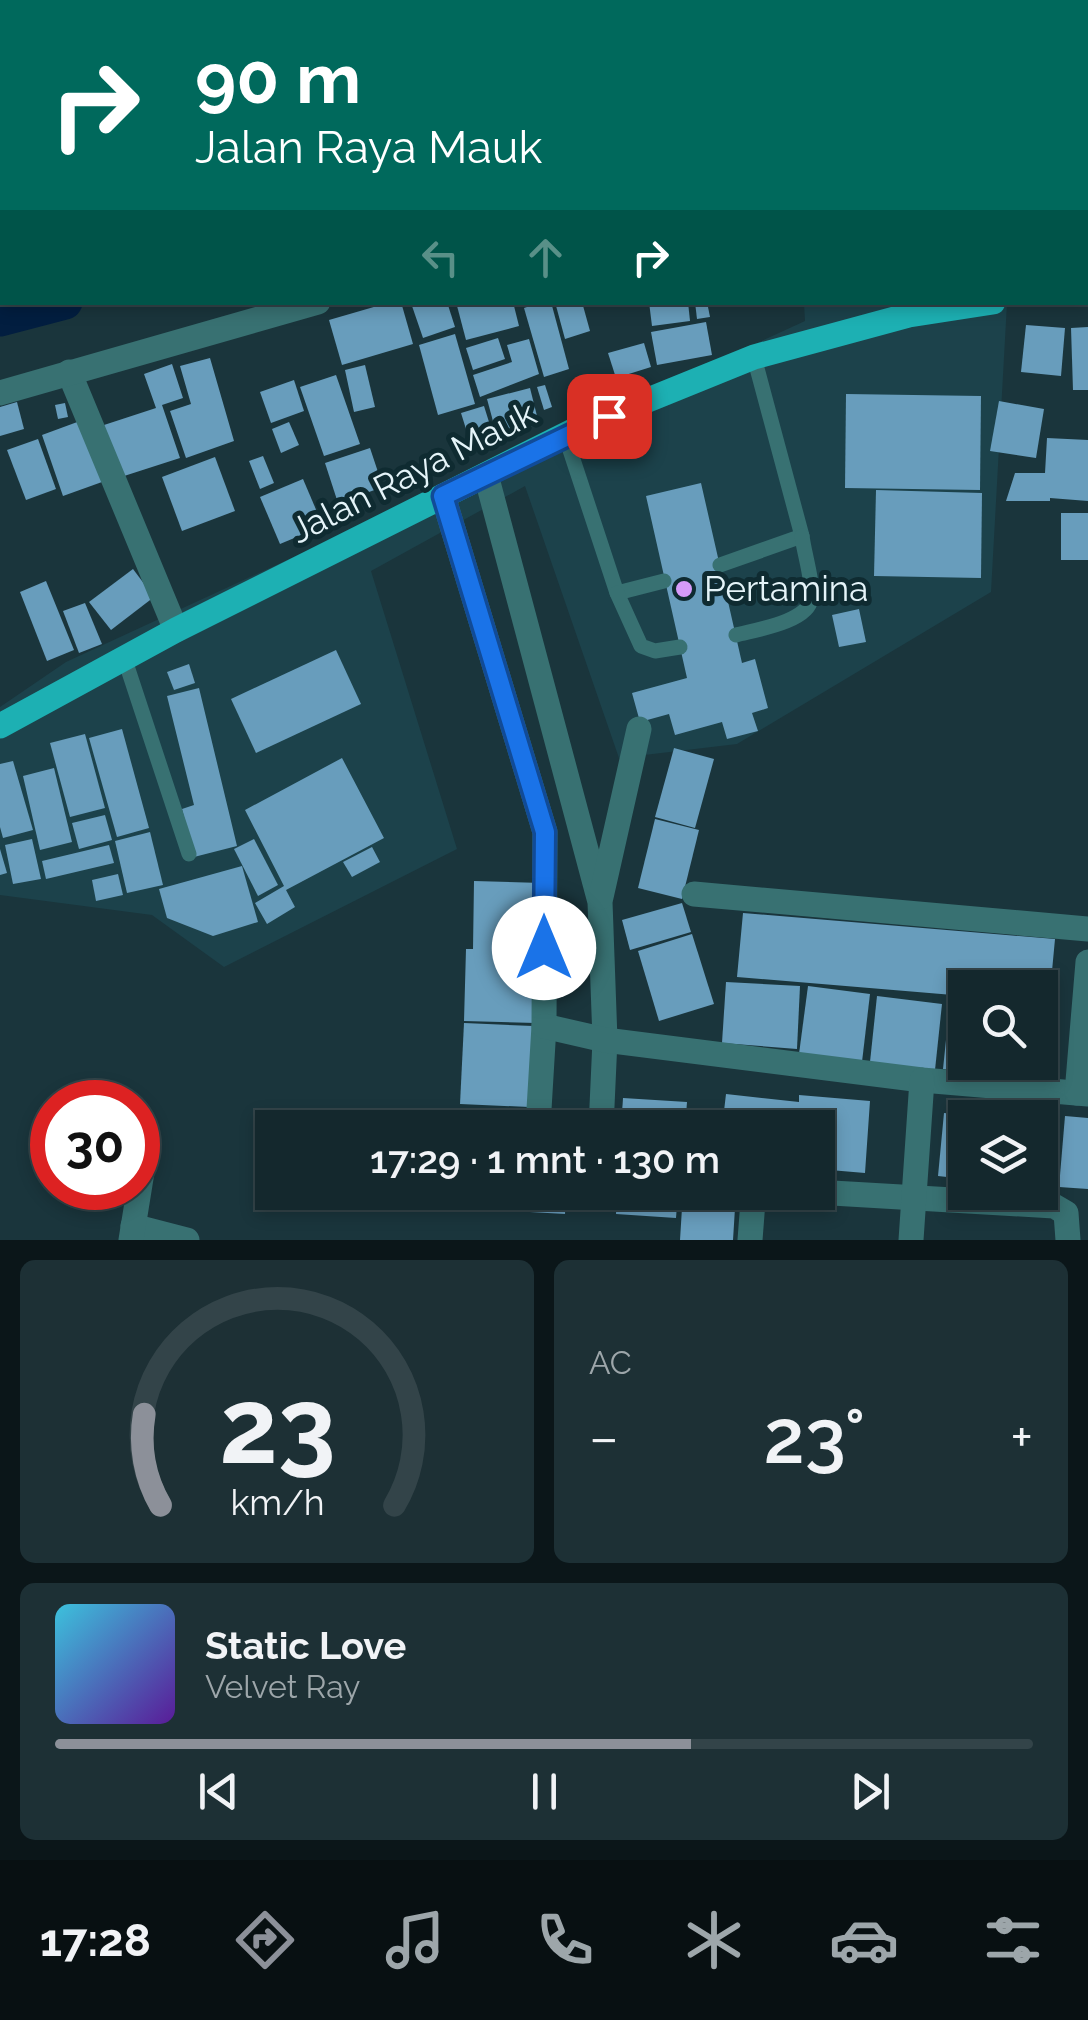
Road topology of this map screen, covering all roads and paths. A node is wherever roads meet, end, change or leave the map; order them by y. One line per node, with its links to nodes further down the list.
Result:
1 (307, 305): 5 (street)
2 (954, 305): 3 (main road, Jalan Raya Mauk)
3 (901, 309): 4 (main road, Jalan Raya Mauk)
4 (754, 357): 7 (main road, Jalan Raya Mauk); 10 (lane)
5 (68, 372): 6 (street); 14 (street)
6 (0, 393)
7 (565, 435): 8 (main road, Jalan Raya Mauk); 13 (lane)
8 (486, 474): 9 (main road, Jalan Raya Mauk); 20 (street)
9 (443, 496): 14 (main road, Jalan Raya Mauk); 21 (street)
10 (802, 536): 11 (lane); 15 (lane)
11 (720, 565)
12 (664, 581): 13 (lane)
13 (618, 593): 16 (lane)
14 (176, 630): 17 (main road, Jalan Raya Mauk)
15 (736, 635)
16 (680, 647)
17 (124, 657): 18 (main road, Jalan Raya Mauk); 22 (lane)
18 (0, 726)
19 (640, 729): 24 (street)
20 (579, 824): 21 (street); 24 (street)
21 (545, 832): 27 (street)
22 (188, 854)
23 (694, 894): 25 (street)
24 (600, 902): 28 (street)
25 (1088, 929)
26 (1088, 962): 30 (street)
27 (544, 1026): 28 (street); 31 (street)
28 (605, 1040): 29 (street); 32 (street)
29 (922, 1080): 30 (street); 34 (street)
30 (1083, 1094)
31 (539, 1110)
32 (602, 1110)
33 (835, 1193): 34 (street)
34 (914, 1198): 39 (street); 40 (street)
35 (752, 1210): 38 (street)
36 (132, 1233): 37 (street)
37 (187, 1240)
38 (750, 1240)
39 (912, 1240)
40 (1068, 1240)

